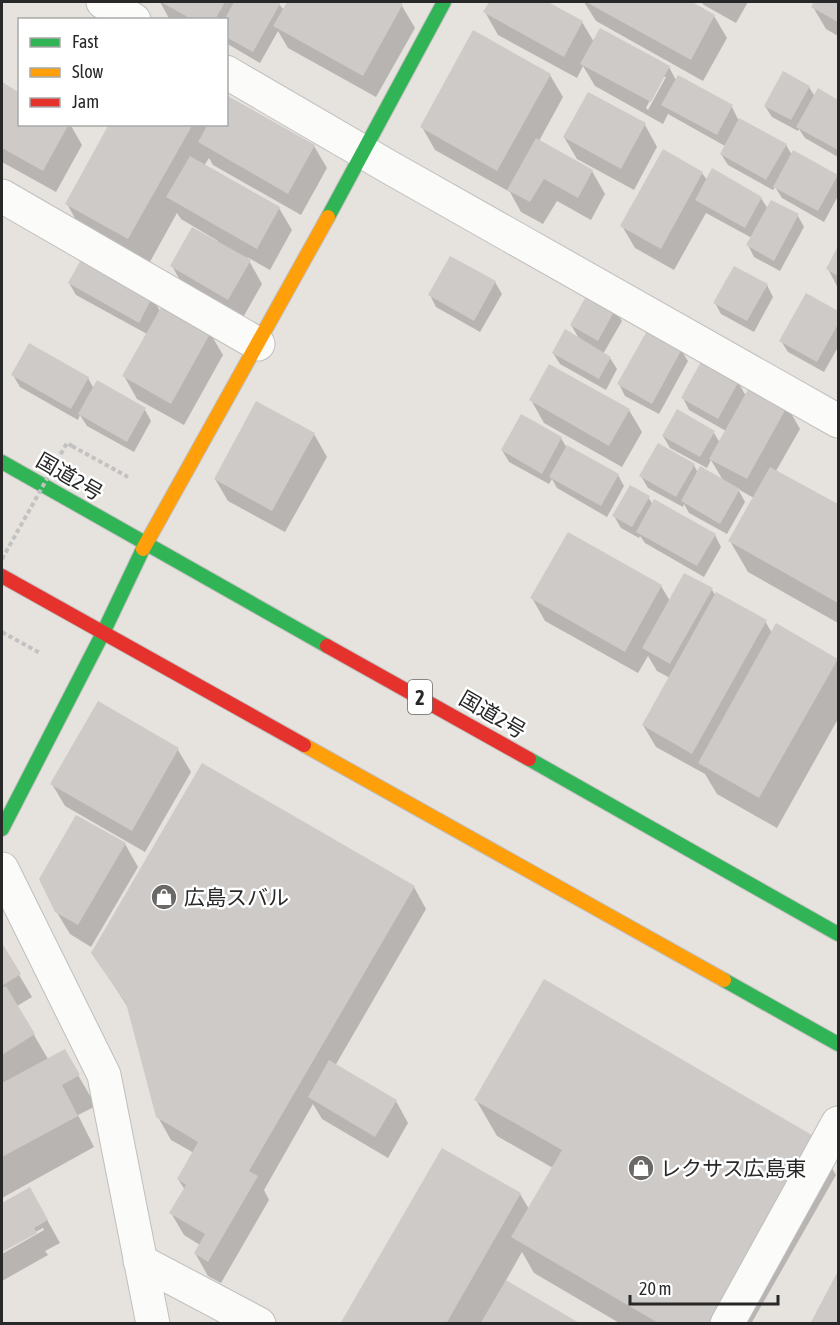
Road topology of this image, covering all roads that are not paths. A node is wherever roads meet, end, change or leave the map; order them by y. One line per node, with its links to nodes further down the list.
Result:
1 (103, 2): 3 (street)
2 (444, 2): 5 (main road)
3 (131, 18)
4 (228, 73): 5 (street)
5 (364, 152): 7 (main road); 8 (street)
6 (2, 196): 7 (street)
7 (258, 344): 10 (main road)
8 (838, 421)
9 (2, 462): 10 (main road, 国道2号 / 2)
10 (146, 544): 12 (main road); 15 (main road, 国道2号 / 2)
11 (2, 576): 12 (main road)
12 (103, 633): 13 (main road); 16 (main road)
13 (2, 829)
14 (2, 869): 18 (street)
15 (838, 934)
16 (838, 1044)
17 (838, 1123): 21 (street)
18 (140, 1260): 19 (street); 20 (street)
19 (153, 1323)
20 (259, 1323)
21 (727, 1323)

